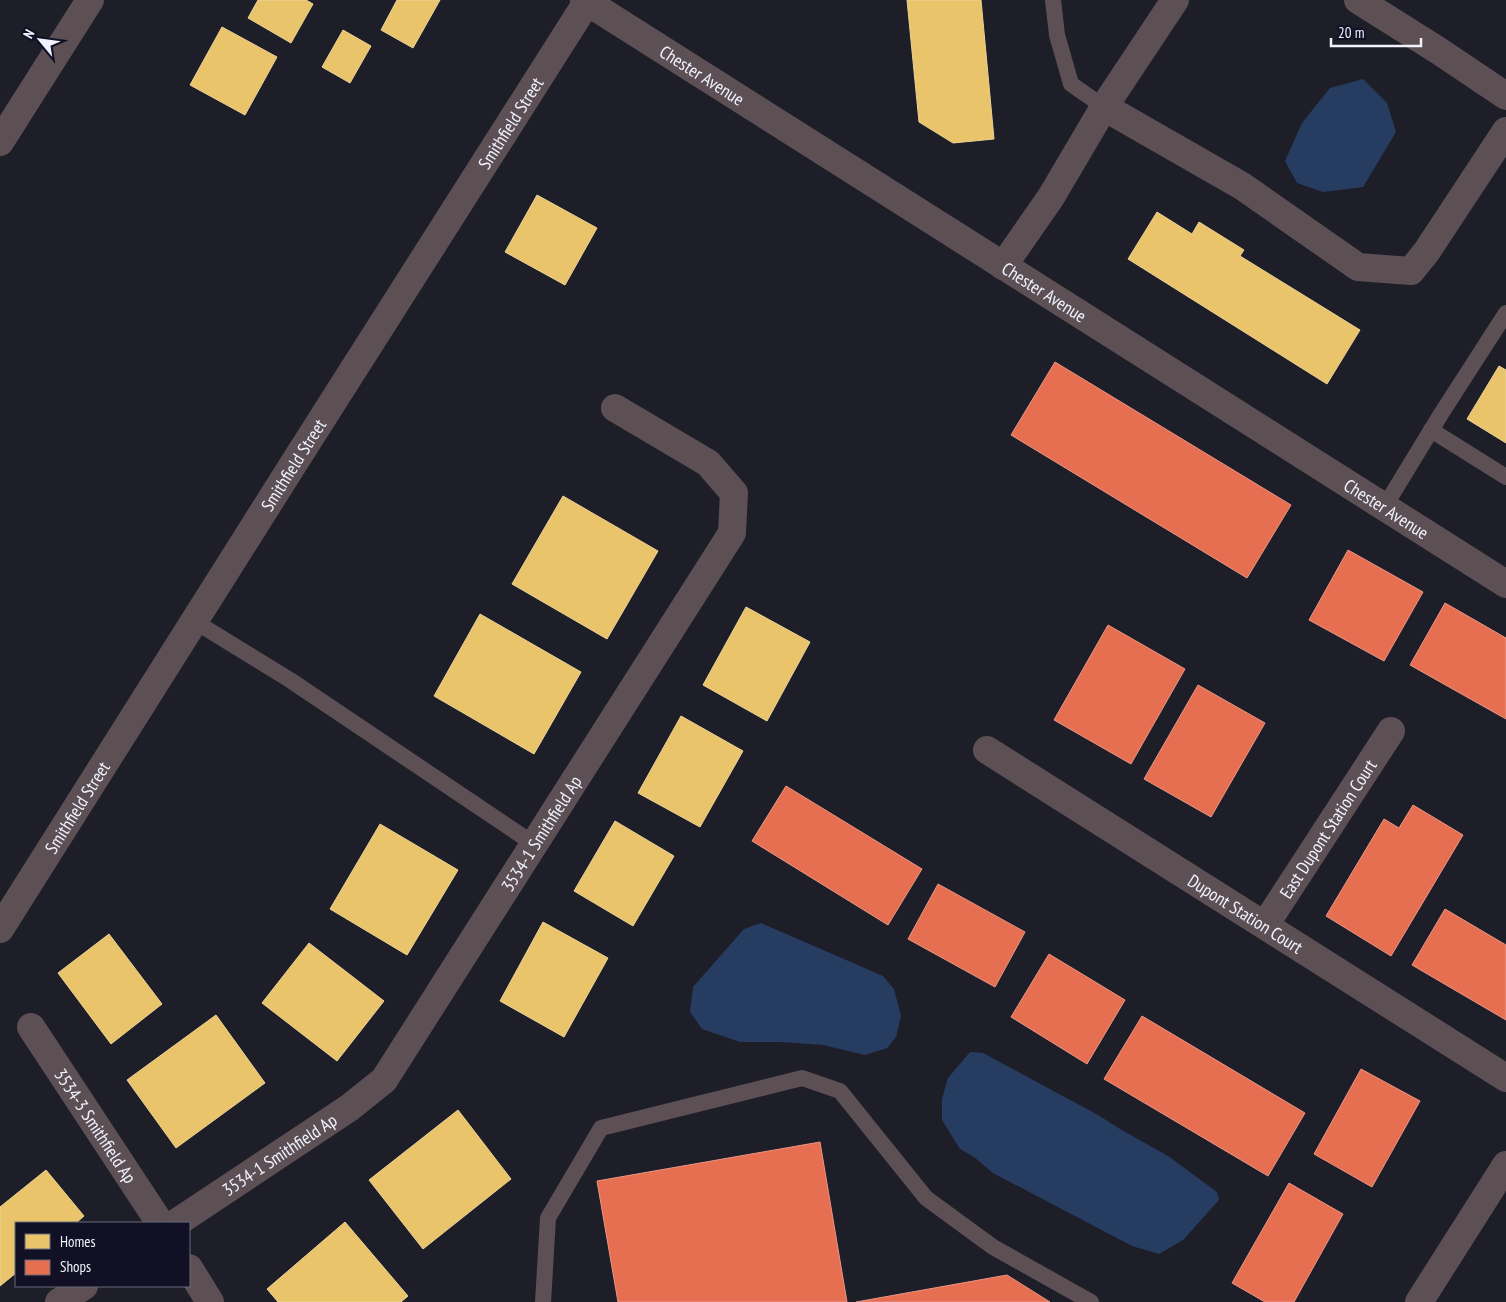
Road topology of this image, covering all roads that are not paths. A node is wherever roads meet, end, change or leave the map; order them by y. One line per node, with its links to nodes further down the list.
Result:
1 (90, 0): 9 (street)
2 (1053, 0): 7 (lane)
3 (1175, 0): 7 (street)
4 (1358, 0): 6 (street)
5 (586, 1): 10 (street, Chester Avenue); 17 (street, Smithfield Street)
6 (1506, 96)
7 (1104, 107): 8 (street); 10 (street)
8 (1506, 131)
9 (0, 142)
10 (1003, 266): 15 (street, Chester Avenue)
11 (1506, 313): 13 (lane)
12 (615, 408): 20 (street, 3534-1 Smithfield Ap)
13 (1431, 430): 14 (lane); 15 (lane)
14 (1506, 476)
15 (1385, 506): 16 (street, Chester Avenue)
16 (1506, 584)
17 (194, 622): 20 (lane); 22 (street, Smithfield Street)
18 (1391, 731): 21 (street, East Dupont Station Court)
19 (987, 750): 21 (street, Dupont Station Court)
20 (534, 844): 27 (street, 3534-1 Smithfield Ap)
21 (1264, 925): 24 (street, Dupont Station Court)
22 (0, 928)
23 (31, 1027): 26 (street, 3534-3 Smithfield Ap)
24 (1506, 1078)
25 (1506, 1165): 34 (street)
26 (159, 1222)
27 (178, 1222)
28 (190, 1270): 31 (street)
29 (82, 1287): 30 (street)
30 (60, 1302)
31 (210, 1302)
32 (543, 1302): 33 (lane)
33 (1091, 1302)
34 (1419, 1302)

